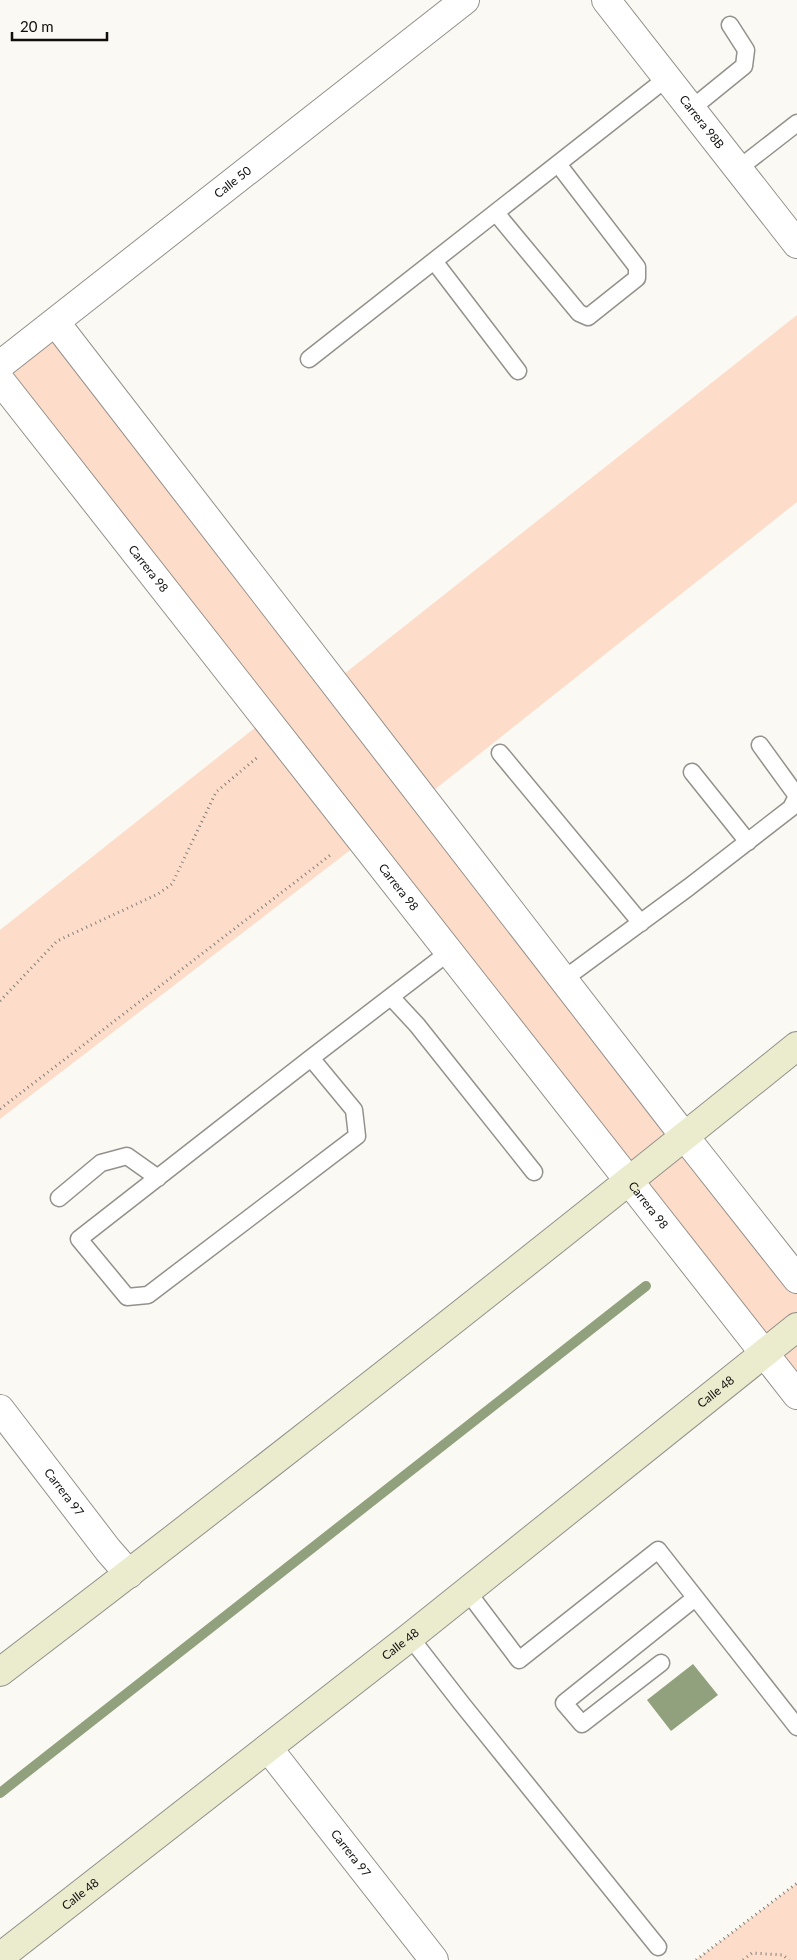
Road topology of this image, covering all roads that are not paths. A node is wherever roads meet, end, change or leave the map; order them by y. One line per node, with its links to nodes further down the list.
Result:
1 (465, 0): 12 (street, Calle 50)
2 (606, 0): 4 (street, Carrera 98B)
3 (730, 25): 5 (lane)
4 (667, 78): 5 (street, Carrera 98B); 7 (lane)
5 (691, 109): 8 (street, Carrera 98B)
6 (797, 123): 8 (lane)
7 (558, 164): 9 (lane); 9 (lane)
8 (738, 169): 10 (street, Carrera 98B)
9 (496, 213): 11 (lane)
10 (797, 244)
11 (434, 261): 13 (lane); 15 (lane)
12 (56, 323): 14 (street, Calle 50); 23 (street)
13 (309, 359)
14 (0, 365)
15 (518, 371)
16 (0, 380): 22 (street, Carrera 98)
17 (760, 745): 20 (lane)
18 (500, 753): 21 (lane)
19 (692, 772): 20 (lane)
20 (748, 842): 21 (lane)
21 (641, 923): 23 (lane)
22 (449, 952): 24 (lane); 30 (street, Carrera 98)
23 (564, 979): 27 (street)
24 (391, 997): 26 (lane); 28 (lane)
25 (797, 1046): 27 (main road)
26 (311, 1058): 29 (lane); 29 (lane)
27 (685, 1137): 30 (main road); 32 (street)
28 (534, 1172)
29 (158, 1178): 31 (lane)
30 (629, 1181): 34 (street, Carrera 98); 37 (main road)
31 (59, 1198)
32 (797, 1279)
33 (797, 1327): 34 (main road, Calle 48)
34 (764, 1353): 35 (street, Carrera 98); 38 (main road, Calle 48)
35 (797, 1396)
36 (0, 1409): 37 (street, Carrera 97)
37 (129, 1574): 42 (main road)
38 (468, 1590): 39 (lane); 40 (main road, Calle 48)
39 (695, 1598): 41 (lane); 43 (lane)
40 (410, 1637): 44 (main road, Calle 48); 45 (lane)
41 (661, 1663)
42 (0, 1672)
43 (797, 1727)
44 (268, 1748): 46 (main road, Calle 48); 47 (street, Carrera 97)
45 (658, 1947)
46 (0, 1957)
47 (434, 1960)

